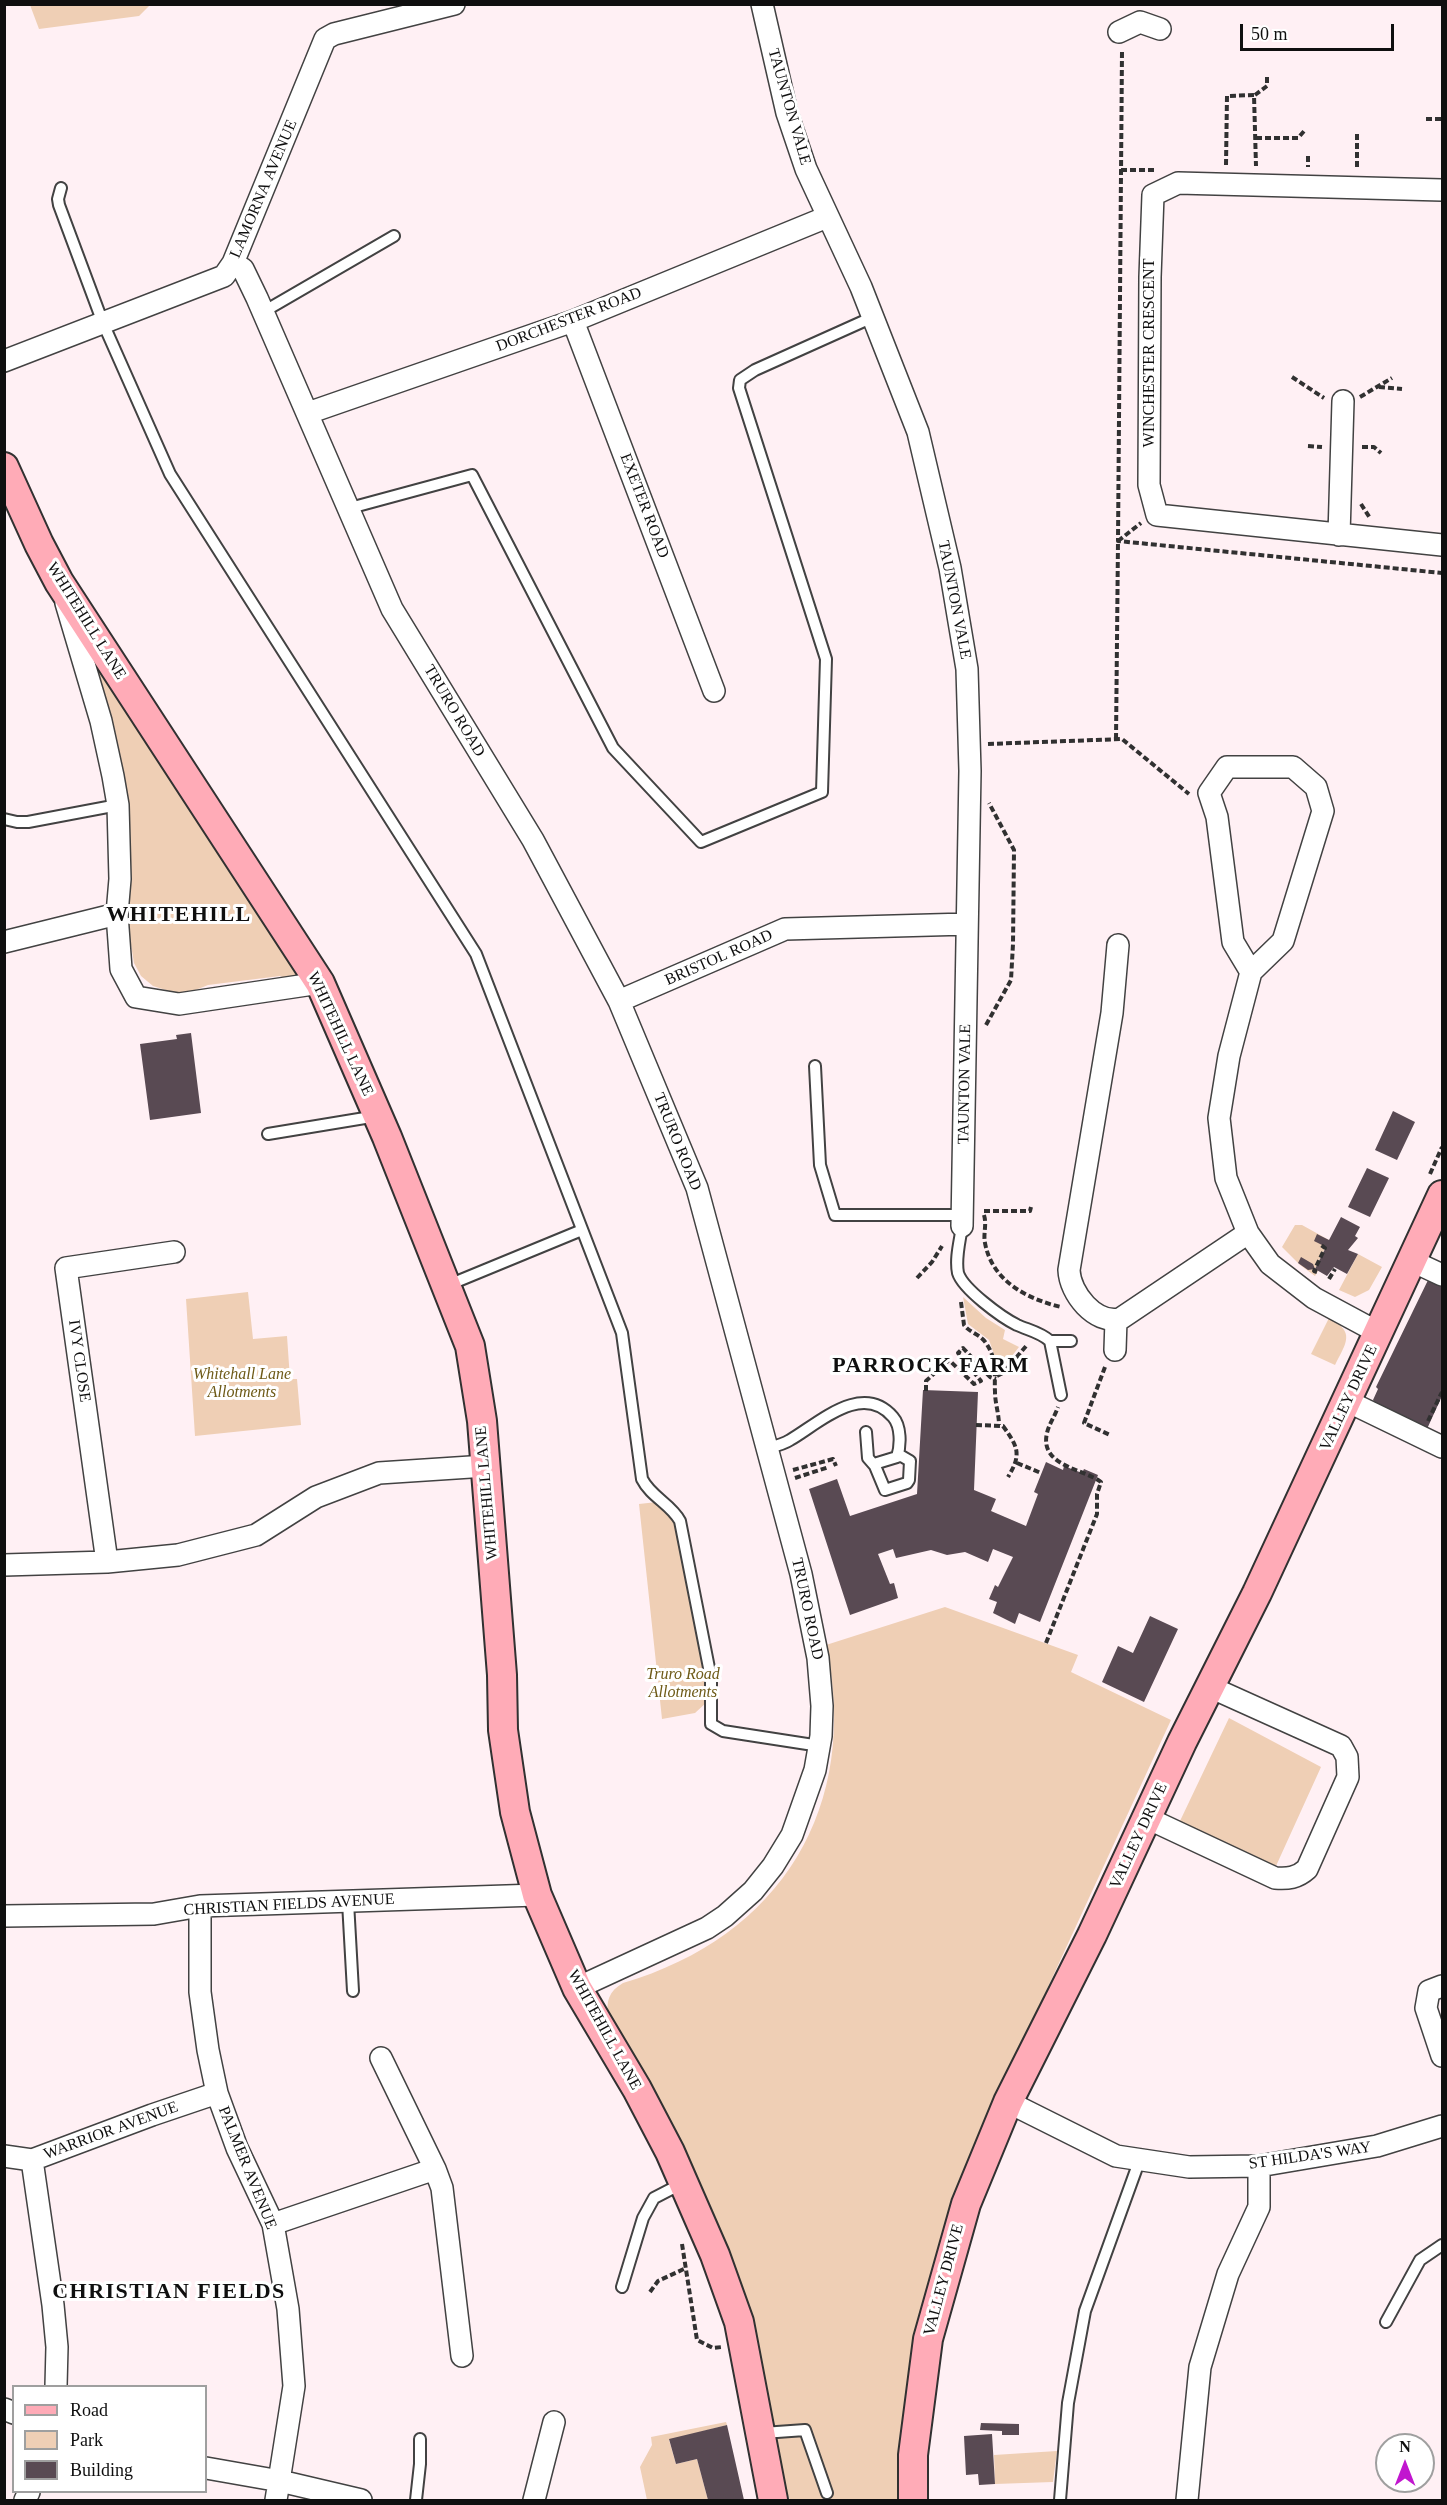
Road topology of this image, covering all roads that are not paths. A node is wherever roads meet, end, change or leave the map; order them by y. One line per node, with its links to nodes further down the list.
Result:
1 (454, 4): 3 (street, LAMORNA AVENUE)
2 (762, 4): 8 (street, TAUNTON VALE)
3 (408, 10): 10 (street, LAMORNA AVENUE)
4 (1146, 18): 5 (street)
5 (1121, 37)
6 (61, 188): 14 (lane)
7 (1443, 190): 20 (street, WINCHESTER CRESCENT)
8 (827, 217): 12 (street, TAUNTON VALE); 13 (street, DORCHESTER ROAD)
9 (394, 236): 11 (lane)
10 (232, 263): 11 (street, TRURO ROAD); 14 (street, LAMORNA AVENUE)
11 (263, 312): 17 (street, TRURO ROAD)
12 (873, 317): 19 (lane); 27 (street, TAUNTON VALE)
13 (573, 321): 17 (street, DORCHESTER ROAD); 23 (street, EXETER ROAD)
14 (103, 323): 15 (street, LAMORNA AVENUE); 38 (lane)
15 (4, 361)
16 (1343, 401): 20 (street)
17 (308, 413): 19 (street, TRURO ROAD)
18 (4, 467): 22 (street, WHITEHILL LANE)
19 (350, 508): 32 (street, TRURO ROAD)
20 (1339, 535): 21 (street, WINCHESTER CRESCENT)
21 (1443, 545)
22 (59, 582): 24 (street); 31 (street, WHITEHILL LANE)
23 (714, 691)
24 (118, 805): 25 (lane); 26 (street)
25 (4, 819)
26 (117, 914): 28 (street); 31 (street)
27 (967, 924): 32 (street, BRISTOL ROAD); 37 (street, TAUNTON VALE)
28 (4, 942)
29 (1118, 945): 44 (street)
30 (1251, 972): 30 (street); 39 (street)
31 (320, 983): 34 (street, WHITEHILL LANE)
32 (619, 1001): 53 (street, TRURO ROAD)
33 (815, 1066): 37 (lane)
34 (378, 1116): 35 (lane); 43 (street, WHITEHILL LANE)
35 (268, 1134)
36 (1443, 1195): 41 (street, VALLEY DRIVE)
37 (964, 1217): 46 (lane)
38 (582, 1230): 43 (lane); 60 (lane)
39 (1248, 1233): 44 (street); 45 (street)
40 (174, 1252): 57 (street, IVY CLOSE)
41 (1412, 1261): 42 (street); 45 (street, VALLEY DRIVE)
42 (1443, 1275)
43 (446, 1286): 56 (street, WHITEHILL LANE)
44 (1116, 1320): 48 (street)
45 (1379, 1333): 50 (street, VALLEY DRIVE)
46 (1050, 1341): 47 (lane); 49 (lane)
47 (1071, 1341)
48 (1112, 1354)
49 (1061, 1395)
50 (1347, 1401): 52 (street); 59 (street, VALLEY DRIVE)
51 (866, 1432): 55 (lane)
52 (1443, 1447)
53 (768, 1448): 54 (lane); 60 (street, TRURO ROAD)
54 (898, 1454): 55 (lane); 55 (lane)
55 (874, 1464)
56 (486, 1466): 57 (street); 62 (street, WHITEHILL LANE)
57 (107, 1562): 58 (street)
58 (4, 1565)
59 (1210, 1687): 61 (street, VALLEY DRIVE); 61 (street)
60 (820, 1746): 67 (street, TRURO ROAD)
61 (1147, 1818): 72 (street, VALLEY DRIVE)
62 (537, 1895): 63 (street, CHRISTIAN FIELDS AVENUE); 67 (street, WHITEHILL LANE)
63 (348, 1902): 64 (street, CHRISTIAN FIELDS AVENUE); 68 (lane)
64 (200, 1906): 65 (street, CHRISTIAN FIELDS AVENUE); 71 (street, PALMER AVENUE)
65 (4, 1916)
66 (1443, 1986): 69 (street)
67 (577, 1988): 79 (street, WHITEHILL LANE)
68 (353, 1990)
69 (1443, 2056)
70 (381, 2058): 78 (street)
71 (217, 2093): 76 (street, WARRIOR AVENUE); 80 (street, PALMER AVENUE)
72 (1008, 2102): 75 (street, ST HILDA'S WAY); 96 (street, VALLEY DRIVE)
73 (1443, 2126): 77 (street, ST HILDA'S WAY)
74 (4, 2156): 76 (street, WARRIOR AVENUE)
75 (1140, 2159): 77 (street, ST HILDA'S WAY); 97 (lane)
76 (32, 2160): 85 (street)
77 (1259, 2166): 98 (street)
78 (435, 2169): 80 (street); 84 (street)
79 (683, 2183): 82 (lane); 87 (street, WHITEHILL LANE)
80 (273, 2224): 90 (street, PALMER AVENUE)
81 (1443, 2245): 83 (lane)
82 (622, 2287)
83 (1386, 2322)
84 (462, 2356)
85 (56, 2385)
86 (554, 2422): 94 (street)
87 (759, 2433): 91 (lane); 95 (street, WHITEHILL LANE)
88 (420, 2439): 93 (lane)
89 (207, 2468): 90 (street)
90 (278, 2491): 92 (street)
91 (827, 2493)
92 (361, 2500)
93 (416, 2500)
94 (534, 2500)
95 (773, 2500)
96 (913, 2500)
97 (1060, 2500)
98 (1187, 2500)

